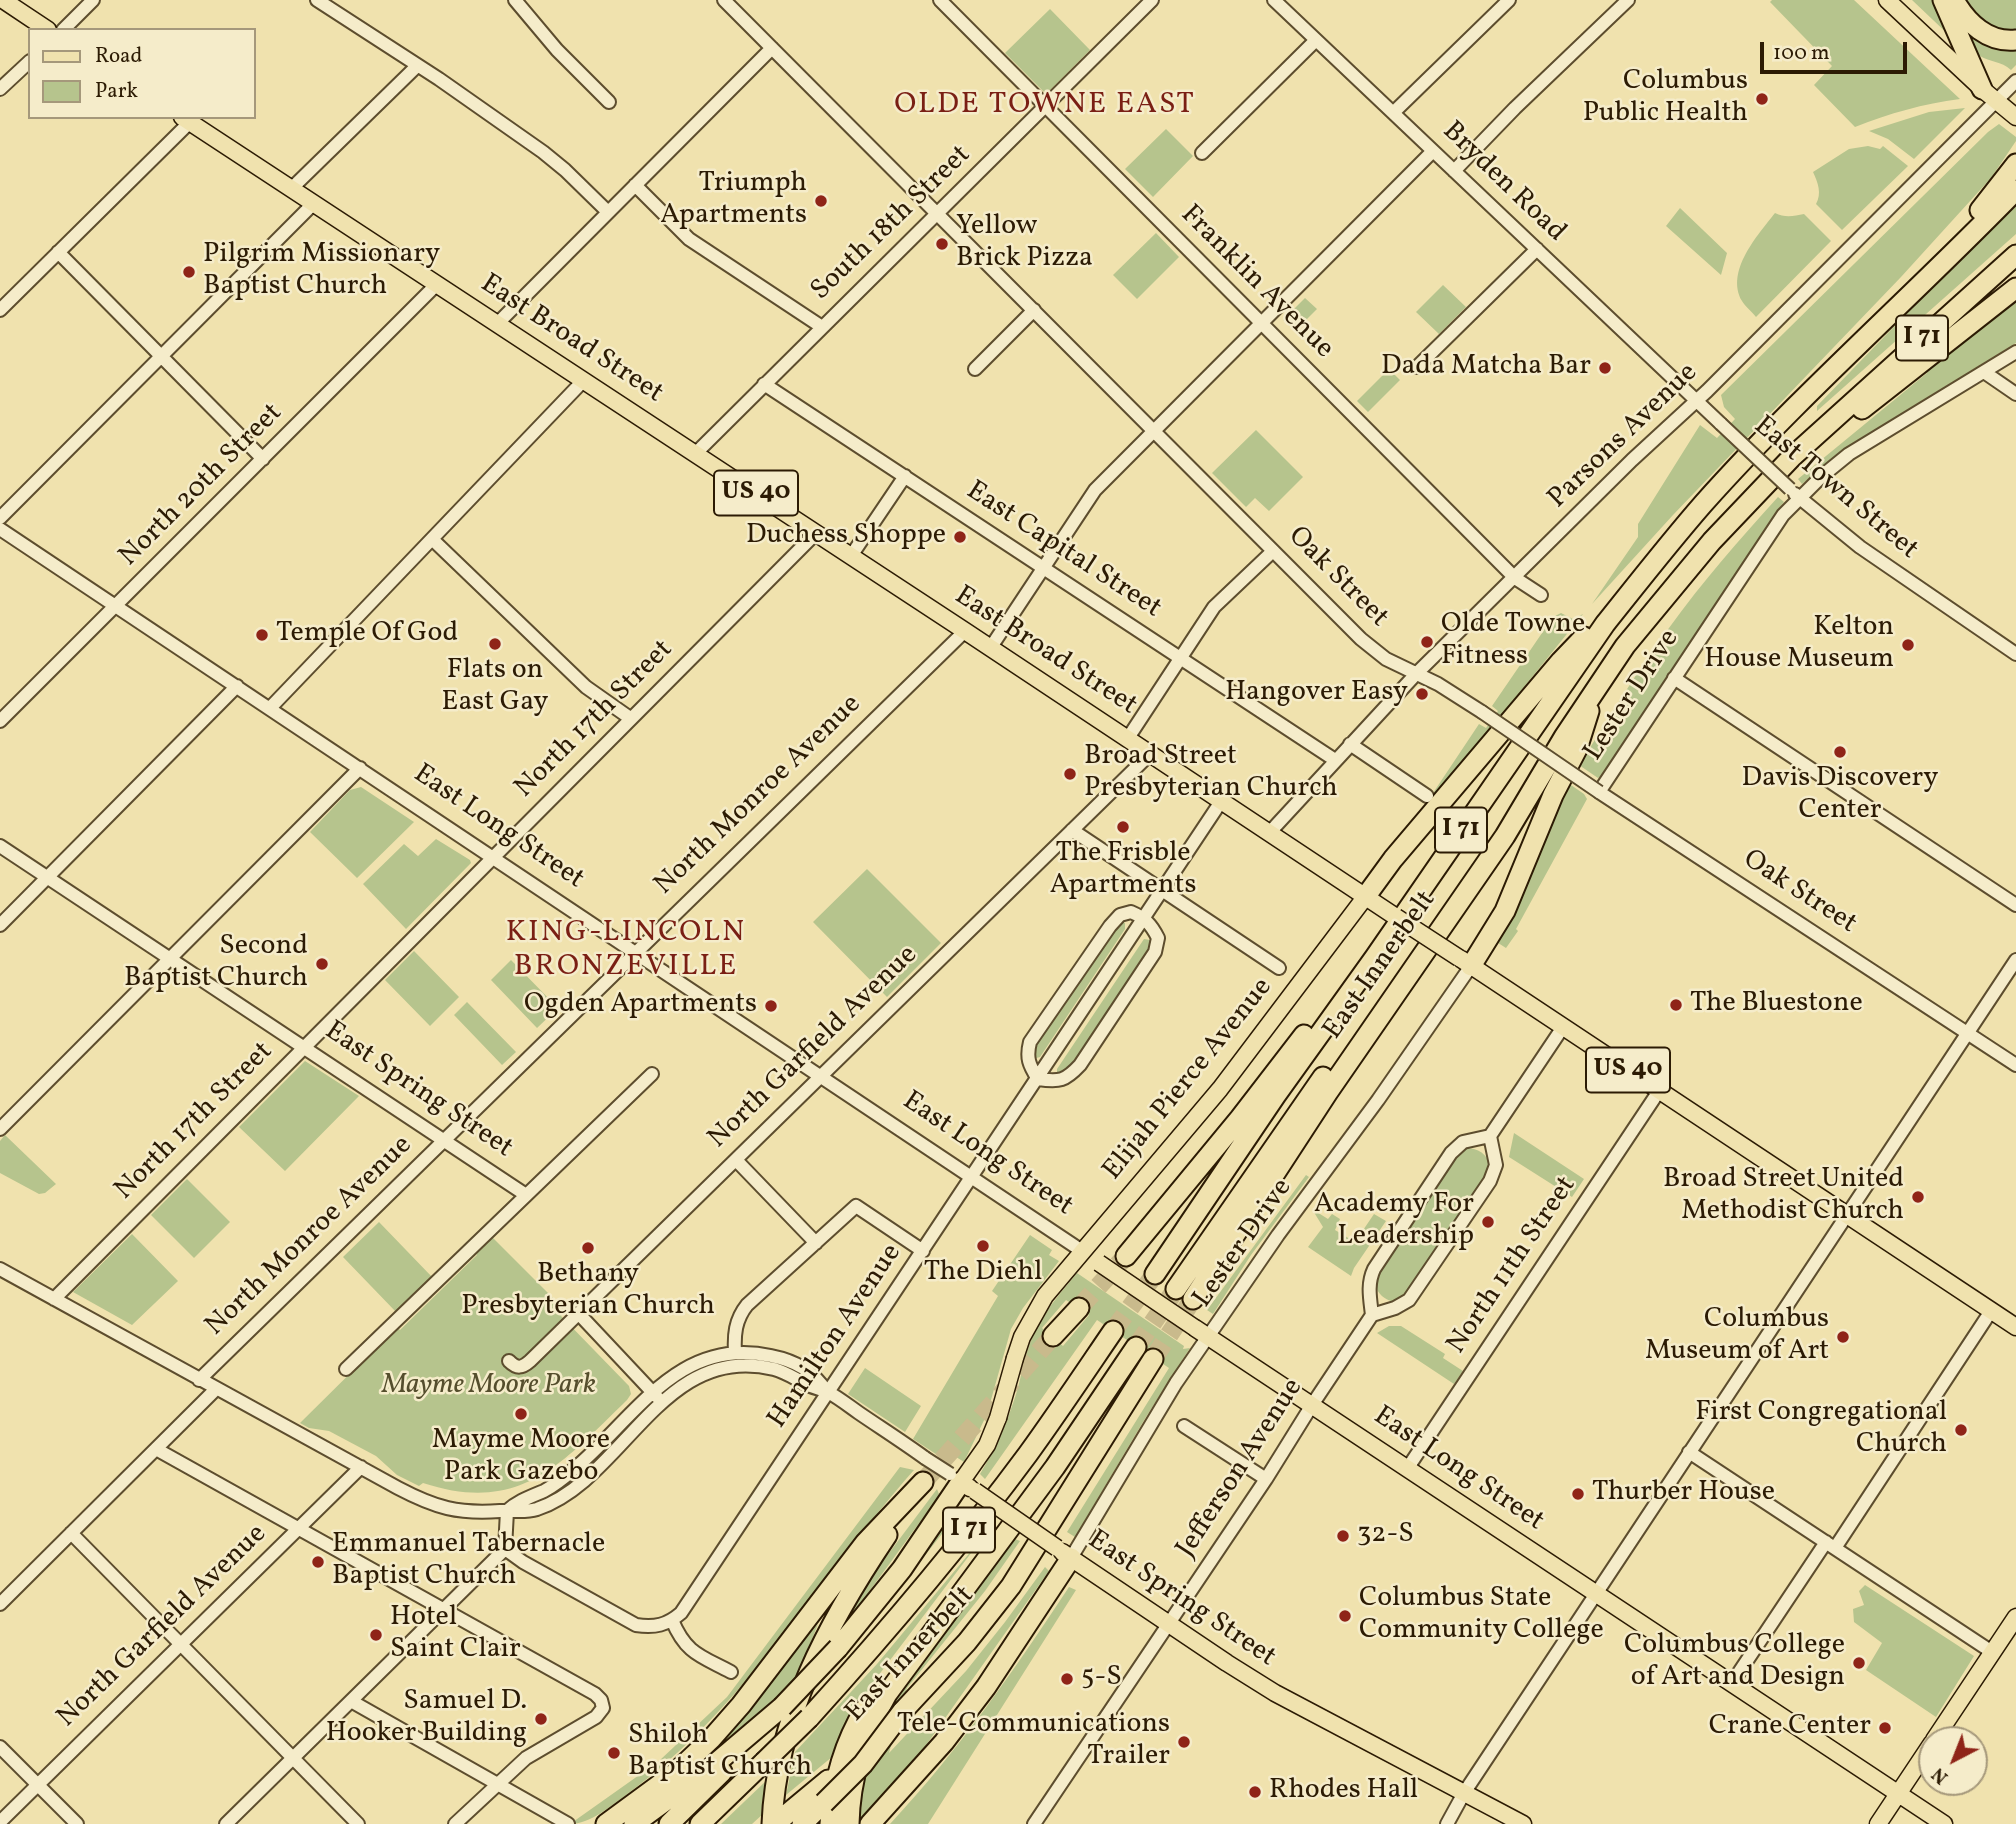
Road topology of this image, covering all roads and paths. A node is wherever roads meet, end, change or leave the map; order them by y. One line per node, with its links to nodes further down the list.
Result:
1 (3, 0): 14 (main road)
2 (93, 0): 15 (street)
3 (317, 0): 20 (street)
4 (515, 0): 24 (street)
5 (724, 0): 18 (street, Oak Street)
6 (940, 0): 25 (street, Franklin Avenue)
7 (1152, 0): 25 (street, South 18th Street)
8 (1509, 0): 26 (street)
9 (1628, 0): 32 (street)
10 (1887, 0): 23 (main road)
11 (1943, 0): 23 (highway)
12 (1954, 0): 17 (highway)
13 (1283, 3): 16 (street, Bryden Road)
14 (45, 28)
15 (65, 28)
16 (1316, 40): 26 (street, Bryden Road); 30 (street)
17 (2016, 40)
18 (772, 48): 33 (street); 38 (street, Oak Street)
19 (28, 63): 22 (street)
20 (417, 66): 34 (street); 37 (street)
21 (2016, 81): 23 (street, Parsons Avenue)
22 (0, 89)
23 (1989, 96): 27 (main road); 58 (street, Parsons Avenue)
24 (609, 102)
25 (1046, 106): 38 (street, South 18th Street); 48 (street, Franklin Avenue)
26 (1394, 113): 29 (street, Bryden Road)
27 (2015, 116)
28 (186, 120): 34 (main road, East Broad Street / US 40); 41 (street)
29 (1433, 150): 32 (street, Bryden Road); 48 (street)
30 (1202, 153)
31 (2016, 164): 40 (highway)
32 (1454, 171): 39 (street, Bryden Road)
33 (635, 185): 37 (street); 49 (street)
34 (292, 188): 36 (main road, East Broad Street / US 40)
35 (2016, 190): 40 (highway, I 71)
36 (314, 203): 43 (main road, East Broad Street / US 40); 51 (street)
37 (608, 212): 47 (street)
38 (937, 213): 46 (street, Oak Street); 49 (street, South 18th Street)
39 (1536, 248): 52 (street); 58 (street, Bryden Road)
40 (1960, 248): 73 (highway, I 71)
41 (58, 252): 45 (street); 51 (street)
42 (2016, 255): 59 (highway, I 71 / I 71)
43 (437, 284): 47 (main road, East Broad Street / US 40); 62 (street, North 20th Street)
44 (2016, 288): 59 (highway)
45 (0, 310)
46 (1034, 310): 53 (street); 60 (street, Oak Street)
47 (498, 323): 55 (main road, East Broad Street / US 40)
48 (1261, 323): 60 (street); 74 (street, Franklin Avenue)
49 (822, 327): 56 (street, South 18th Street)
50 (2016, 352): 54 (street, Lester Drive)
51 (161, 357): 62 (street); 65 (street)
52 (1417, 368)
53 (975, 369)
54 (1984, 372): 57 (street); 64 (street, Lester Drive)
55 (584, 380): 61 (main road, East Broad Street / US 40); 68 (street)
56 (764, 384): 61 (street, South 18th Street); 63 (street, East Capital Street)
57 (2016, 394)
58 (1697, 402): 64 (street, East Town Street, bridge); 74 (street, Parsons Avenue)
59 (1829, 424): 71 (highway, I 71 / I 71)
60 (1154, 431): 69 (street, Oak Street); 72 (street)
61 (696, 453): 67 (main road, East Broad Street / US 40)
62 (262, 459): 76 (street, North 20th Street)
63 (905, 476): 70 (street); 72 (street, East Capital Street)
64 (1800, 498): 79 (street, East Town Street); 82 (street, Lester Drive)
65 (0, 518)
66 (0, 529): 76 (street, East Long Street)
67 (816, 533): 70 (main road, East Broad Street / US 40); 86 (street, North 17th Street)
68 (432, 539): 85 (street); 86 (street)
69 (1273, 551): 80 (street); 81 (street, Oak Street)
70 (851, 556): 77 (main road, East Broad Street / US 40)
71 (1692, 565): 84 (highway, East Innerbelt / I 71)
72 (1043, 567): 78 (street); 80 (street, East Capital Street)
73 (1645, 573): 102 (highway); 107 (highway, I 71)
74 (1515, 578): 75 (street, Franklin Avenue); 81 (street, Parsons Avenue)
75 (1541, 595)
76 (116, 605): 83 (street, East Long Street); 87 (street, North 20th Street)
77 (965, 631): 78 (main road, East Broad Street / US 40); 106 (street, North Monroe Avenue)
78 (991, 647): 88 (main road, East Broad Street / US 40)
79 (2016, 654)
80 (1182, 659): 88 (street); 91 (street, East Capital Street)
81 (1416, 674): 89 (street, Parsons Avenue); 93 (street, Oak Street, bridge)
82 (1674, 678): 93 (street, Lester Drive); 103 (street)
83 (237, 686): 85 (street, East Long Street); 100 (street)
84 (1594, 694): 110 (highway); 113 (highway, East Innerbelt / I 71)
85 (270, 708): 92 (street, East Long Street)
86 (630, 718): 99 (street, North 17th Street)
87 (0, 722)
88 (1128, 738): 90 (main road, East Broad Street / US 40)
89 (1350, 744): 91 (street, Parsons Avenue); 94 (street)
90 (1151, 753): 95 (main road, East Broad Street / US 40); 96 (street, North Garfield Avenue)
91 (1335, 760): 97 (street, Parsons Avenue)
92 (360, 768): 99 (street, East Long Street); 108 (street)
93 (1599, 792): 114 (street, Oak Street)
94 (1427, 796)
95 (1222, 800): 97 (main road, East Broad Street / US 40); 101 (street, Hamilton Avenue)
96 (1072, 830): 101 (street); 118 (street, North Garfield Avenue)
97 (1270, 832): 102 (main road, East Broad Street / US 40)
98 (0, 846): 100 (street, East Spring Street)
99 (493, 857): 106 (street, East Long Street); 115 (street, North 17th Street)
100 (47, 877): 105 (street); 108 (street, East Spring Street)
101 (1162, 890): 104 (street, Hamilton Avenue); 111 (street)
102 (1371, 899): 110 (main road, East Broad Street / US 40, bridge); 130 (main road, Elijah Pierce Avenue)
103 (2016, 905)
104 (1144, 917): 119 (street, Hamilton Avenue); 119 (street); 119 (street)
105 (0, 925)
106 (635, 952): 118 (street, East Long Street); 123 (street, North Monroe Avenue)
107 (1375, 957): 131 (highway); 133 (highway, I 71)
108 (170, 960): 115 (street, East Spring Street); 121 (street)
109 (2016, 960): 114 (street)
110 (1465, 962): 112 (main road, East Broad Street / US 40); 143 (street, Lester Drive)
111 (1279, 968)
112 (1563, 1027): 120 (main road, East Broad Street / US 40); 122 (street)
113 (1372, 1028): 134 (highway); 136 (highway, East Innerbelt / I 71)
114 (1967, 1032): 116 (street, Oak Street); 127 (street)
115 (304, 1048): 123 (street, East Spring Street); 135 (street, North 17th Street)
116 (2016, 1065)
117 (652, 1074): 126 (street)
118 (822, 1075): 124 (street, North Garfield Avenue); 125 (street, East Long Street)
119 (1038, 1079): 125 (street, Hamilton Avenue)
120 (1659, 1091): 127 (main road, East Broad Street / US 40); 160 (street, North 11th Street)
121 (0, 1129)
122 (1490, 1136): 140 (street); 140 (street)
123 (444, 1141): 126 (street, East Spring Street); 150 (street, North Monroe Avenue)
124 (736, 1160): 128 (street); 139 (street, North Garfield Avenue)
125 (972, 1177): 129 (street, Hamilton Avenue); 130 (street, East Long Street)
126 (526, 1195): 149 (street)
127 (1846, 1214): 138 (main road, East Broad Street / US 40); 158 (street)
128 (816, 1243): 129 (street); 146 (street)
129 (923, 1251): 153 (street, Hamilton Avenue)
130 (1082, 1251): 143 (main road, East Long Street, bridge); 162 (main road, Elijah Pierce Avenue, bridge)
131 (1126, 1256)
132 (0, 1269): 135 (street)
133 (1154, 1274)
134 (1176, 1289)
135 (54, 1299): 150 (street)
136 (1193, 1299)
137 (1079, 1308): 144 (highway)
138 (1992, 1311): 141 (main road, East Broad Street / US 40); 166 (street)
139 (579, 1314): 148 (street, North Garfield Avenue); 152 (street)
140 (1372, 1315): 155 (street, Jefferson Avenue)
141 (2016, 1327)
142 (1113, 1331): 202 (highway, I 71, bridge)
143 (1202, 1332): 155 (main road, East Long Street); 168 (street, Lester Drive)
144 (1053, 1336)
145 (1136, 1347): 169 (highway)
146 (735, 1353): 152 (street); 153 (street)
147 (1153, 1359): 181 (highway, East Innerbelt / I 71)
148 (509, 1361)
149 (346, 1369)
150 (199, 1380): 151 (street)
151 (216, 1389): 157 (street); 159 (street)
152 (653, 1392): 154 (street); 163 (street)
153 (827, 1392): 154 (street); 162 (street, East Spring Street, bridge); 174 (street, Hamilton Avenue)
154 (662, 1402): 163 (street)
155 (1312, 1405): 160 (main road, East Long Street); 161 (street, Jefferson Avenue)
156 (1184, 1426): 161 (street)
157 (156, 1449): 164 (street); 165 (street)
158 (1689, 1452): 166 (street); 170 (street)
159 (361, 1467): 163 (street); 164 (street, North Garfield Avenue)
160 (1407, 1469): 170 (main road, East Long Street)
161 (1266, 1479): 175 (street, Jefferson Avenue)
162 (962, 1482): 168 (main road, East Spring Street, bridge); 182 (highway, bridge)
163 (507, 1511): 167 (street)
164 (299, 1528): 172 (street); 176 (street, North Garfield Avenue)
165 (71, 1533): 171 (street); 176 (street)
166 (1830, 1545): 177 (street); 179 (street)
167 (505, 1549): 172 (street); 174 (street)
168 (1064, 1553): 175 (main road, East Spring Street); 205 (highway)
169 (992, 1554): 187 (highway); 204 (highway)
170 (1596, 1594): 179 (main road, East Long Street); 190 (street)
171 (0, 1604)
172 (444, 1610): 180 (street); 188 (street)
173 (2016, 1617): 177 (main road)
174 (672, 1620): 178 (street)
175 (1167, 1624): 190 (main road, East Spring Street); 206 (street, Jefferson Avenue)
176 (181, 1643): 185 (street); 189 (street, North Garfield Avenue)
177 (1992, 1652): 183 (main road)
178 (732, 1672)
179 (1732, 1683): 191 (main road, East Long Street)
180 (351, 1701): 185 (street); 188 (street)
181 (902, 1712): 187 (highway, East Innerbelt / I 71, bridge); 192 (highway, bridge)
182 (786, 1716): 192 (highway); 199 (highway); 200 (highway); 201 (highway)
183 (1943, 1726)
184 (0, 1747): 189 (street)
185 (293, 1758): 195 (street); 196 (street)
186 (1918, 1763): 191 (main road)
187 (834, 1775): 192 (highway, East Innerbelt / I 71); 203 (highway)
188 (499, 1784): 197 (street); 198 (street)
189 (38, 1785): 193 (street, North Garfield Avenue); 194 (street)
190 (1464, 1793): 207 (street); 208 (main road, East Spring Street)
191 (1898, 1793): 209 (main road); 210 (main road, East Long Street)
192 (785, 1821)
193 (0, 1822)
194 (77, 1824)
195 (226, 1824)
196 (358, 1824)
197 (455, 1824)
198 (568, 1824)
199 (606, 1824)
200 (634, 1824)
201 (669, 1824)
202 (700, 1824)
203 (830, 1824)
204 (849, 1824)
205 (870, 1824)
206 (1034, 1824)
207 (1447, 1824)
208 (1523, 1824)
209 (1878, 1824)
210 (1944, 1824)

